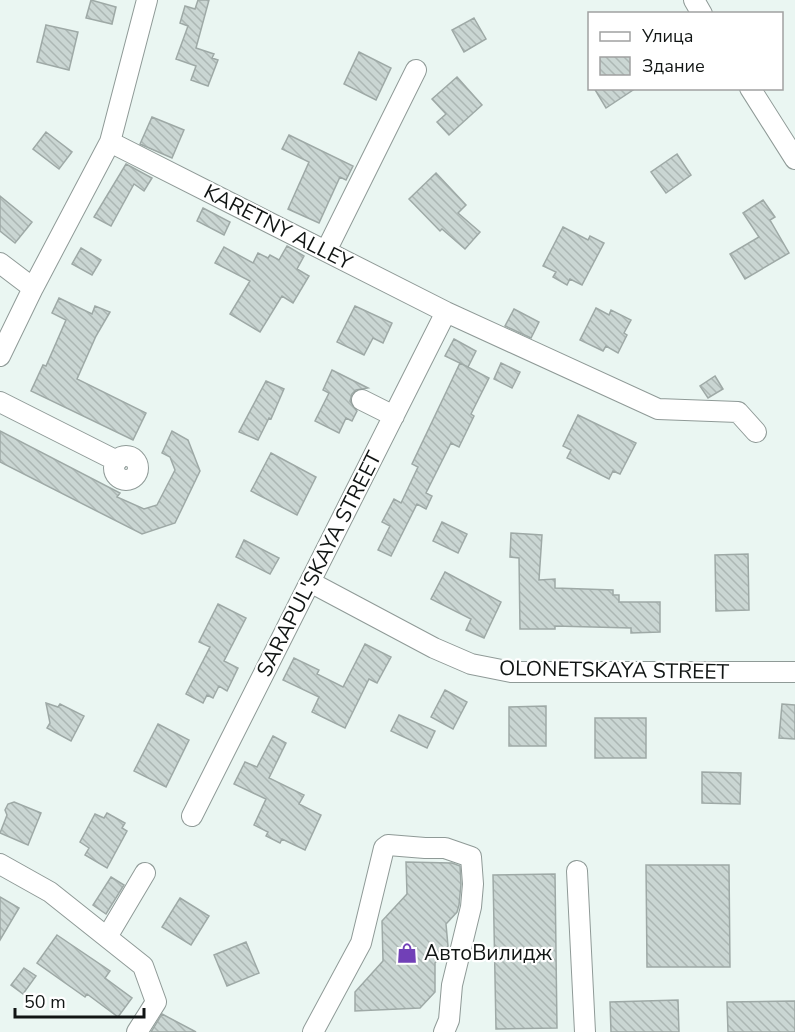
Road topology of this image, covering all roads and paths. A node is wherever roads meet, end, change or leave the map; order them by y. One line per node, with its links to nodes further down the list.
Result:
1 (147, 0): 4 (street)
2 (416, 70): 6 (street)
3 (751, 90): 5 (street)
4 (110, 142): 6 (street, KARETNY ALLEY); 8 (street)
5 (795, 159)
6 (326, 251): 9 (street, KARETNY ALLEY)
7 (0, 263): 8 (street)
8 (33, 288): 10 (street)
9 (446, 312): 13 (street, SARAPUL'SKAYA STREET); 14 (street, KARETNY ALLEY)
10 (0, 356)
11 (364, 396): 13 (street)
12 (0, 402): 15 (street)
13 (396, 412): 16 (street, SARAPUL'SKAYA STREET)
14 (756, 432)
15 (117, 461)
16 (310, 582): 17 (street, OLONETSKAYA STREET); 18 (street, SARAPUL'SKAYA STREET)
17 (795, 672)
18 (192, 816)
19 (0, 864): 22 (street)
20 (577, 872): 26 (street)
21 (146, 873): 22 (street)
22 (107, 937): 23 (street)
23 (137, 1032)
24 (314, 1032): 25 (street)
25 (444, 1032)
26 (585, 1032)

